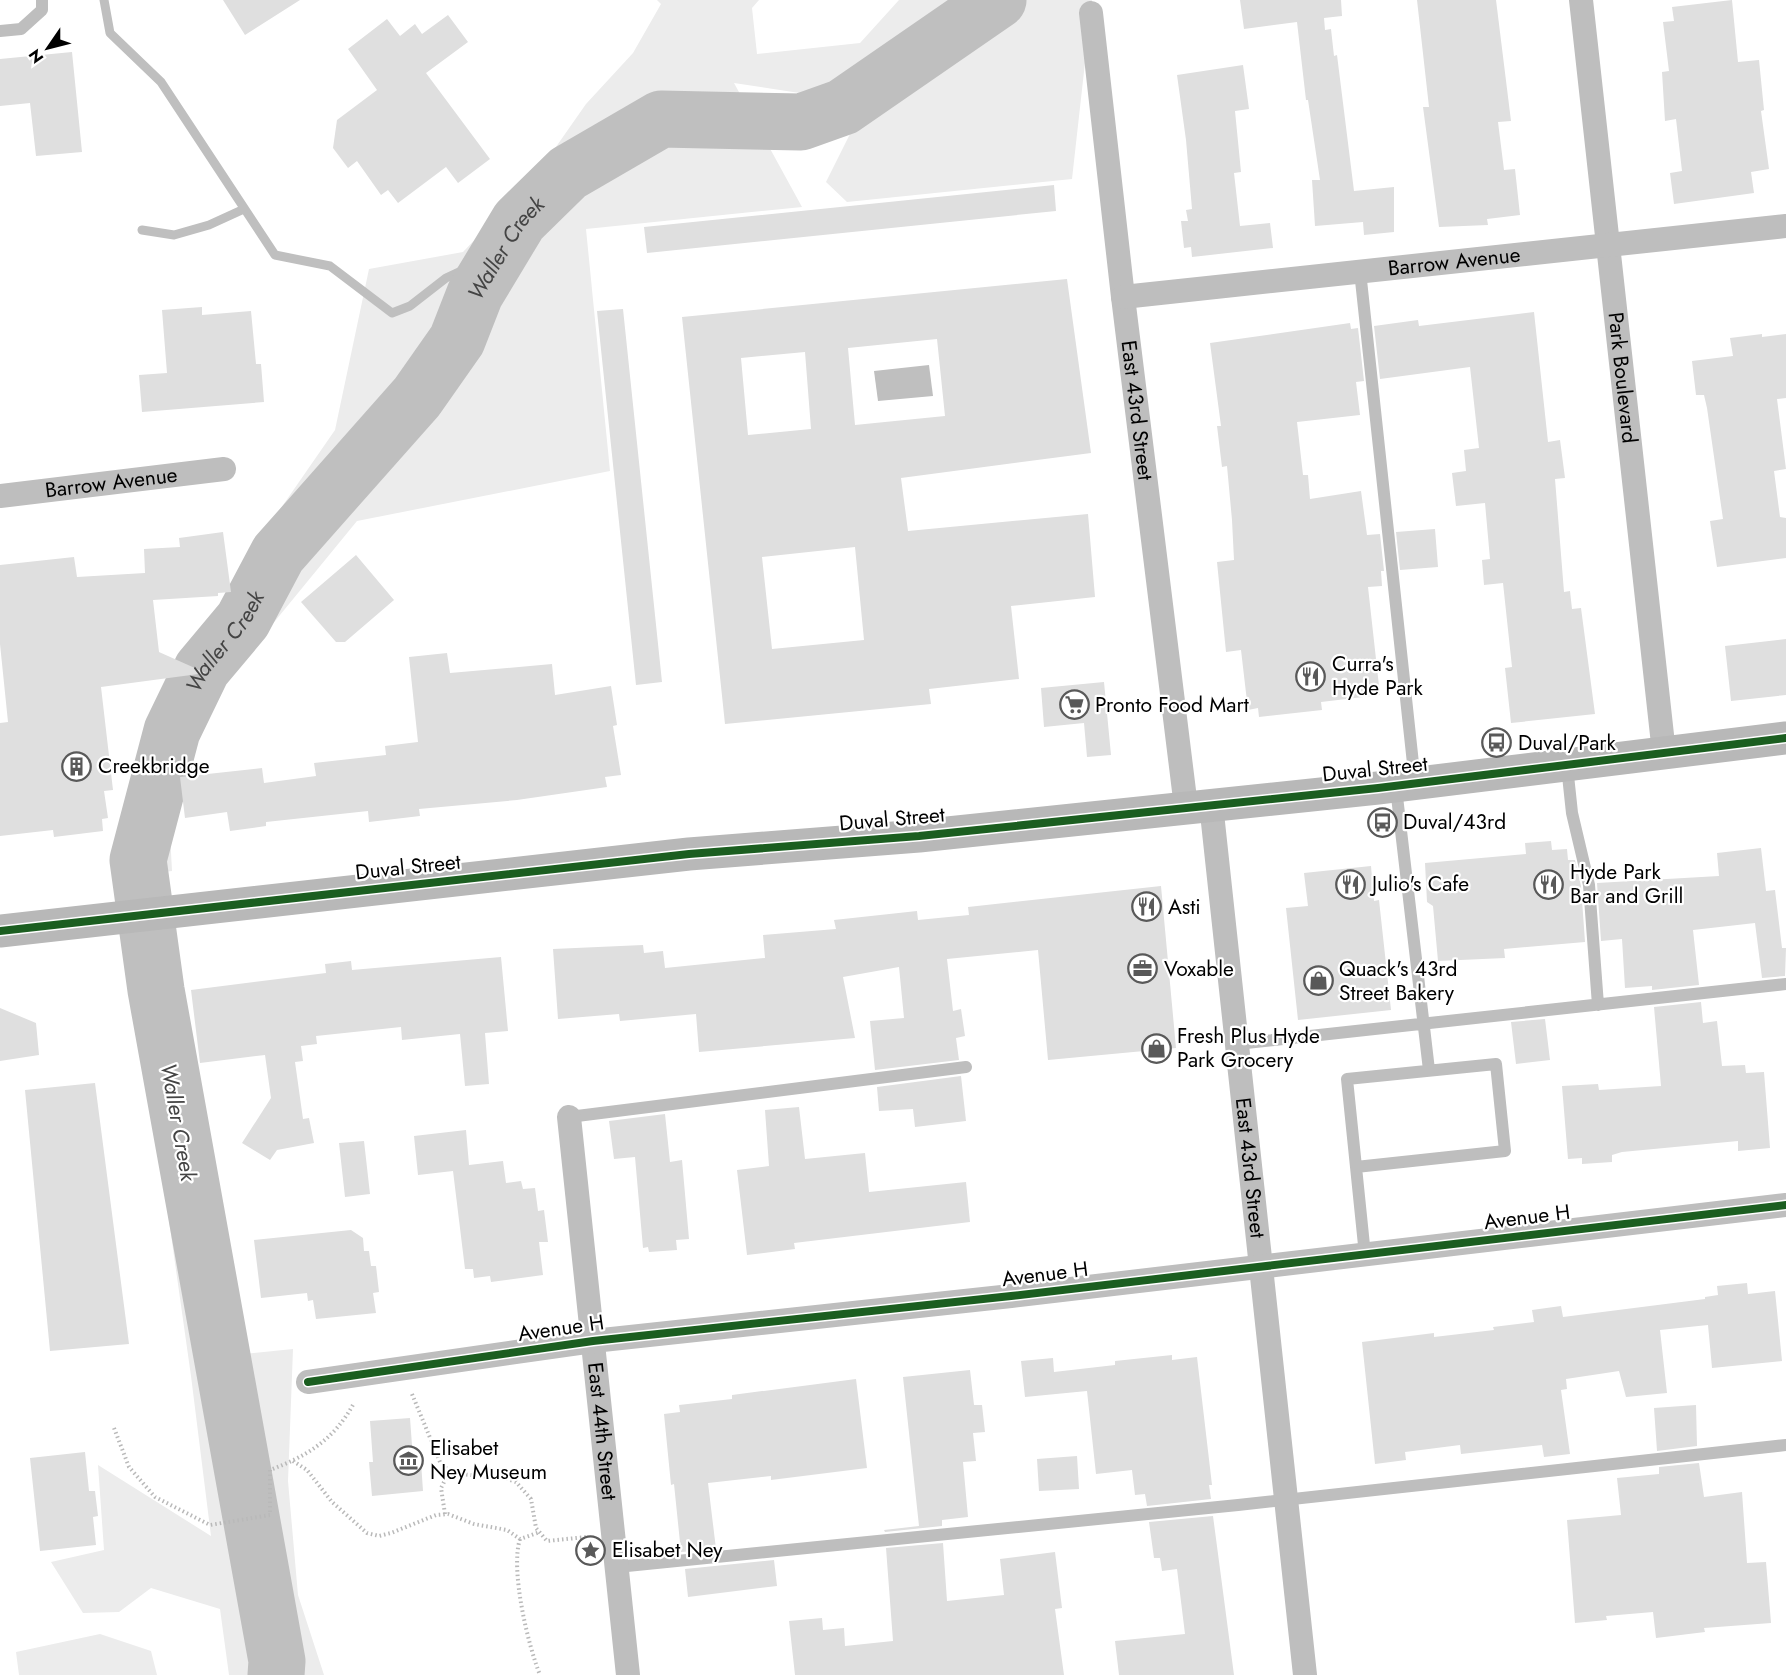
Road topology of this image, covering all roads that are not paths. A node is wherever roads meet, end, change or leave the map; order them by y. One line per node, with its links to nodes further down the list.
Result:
1 (42, 0): 4 (lane)
2 (1581, 0): 6 (street, Park Boulevard)
3 (1091, 13): 8 (street, East 43rd Street)
4 (0, 31)
5 (1786, 226): 6 (street, Barrow Avenue)
6 (1608, 245): 7 (street, Barrow Avenue); 12 (street, Park Boulevard)
7 (1360, 271): 8 (street, Barrow Avenue); 14 (lane)
8 (1123, 297): 15 (street, East 43rd Street)
9 (224, 469): 10 (street, Barrow Avenue)
10 (0, 496)
11 (1786, 738): 12 (street, Duval Street)
12 (1664, 753): 13 (street, Duval Street)
13 (1567, 765): 14 (street, Duval Street); 18 (lane)
14 (1406, 785): 15 (street, Duval Street); 19 (lane)
15 (1199, 805): 16 (street, Duval Street); 20 (street, East 43rd Street)
16 (0, 931)
17 (1786, 984): 18 (lane)
18 (1598, 1005): 19 (lane)
19 (1424, 1024): 20 (lane); 22 (lane)
20 (1237, 1044): 27 (street, East 43rd Street)
21 (966, 1067): 23 (lane)
22 (1429, 1070): 24 (lane); 24 (lane)
23 (569, 1118): 28 (street, East 44th Street)
24 (1356, 1167): 26 (lane)
25 (1786, 1205): 26 (street, Avenue H)
26 (1365, 1255): 27 (street, Avenue H)
27 (1261, 1266): 28 (street, Avenue H); 31 (street, East 43rd Street)
28 (593, 1341): 29 (street, Avenue H); 32 (street, East 44th Street)
29 (308, 1382)
30 (1786, 1445): 31 (lane)
31 (1286, 1498): 32 (lane); 34 (street, East 43rd Street)
32 (617, 1567): 33 (street, East 44th Street)
33 (628, 1675)
34 (1305, 1675)

